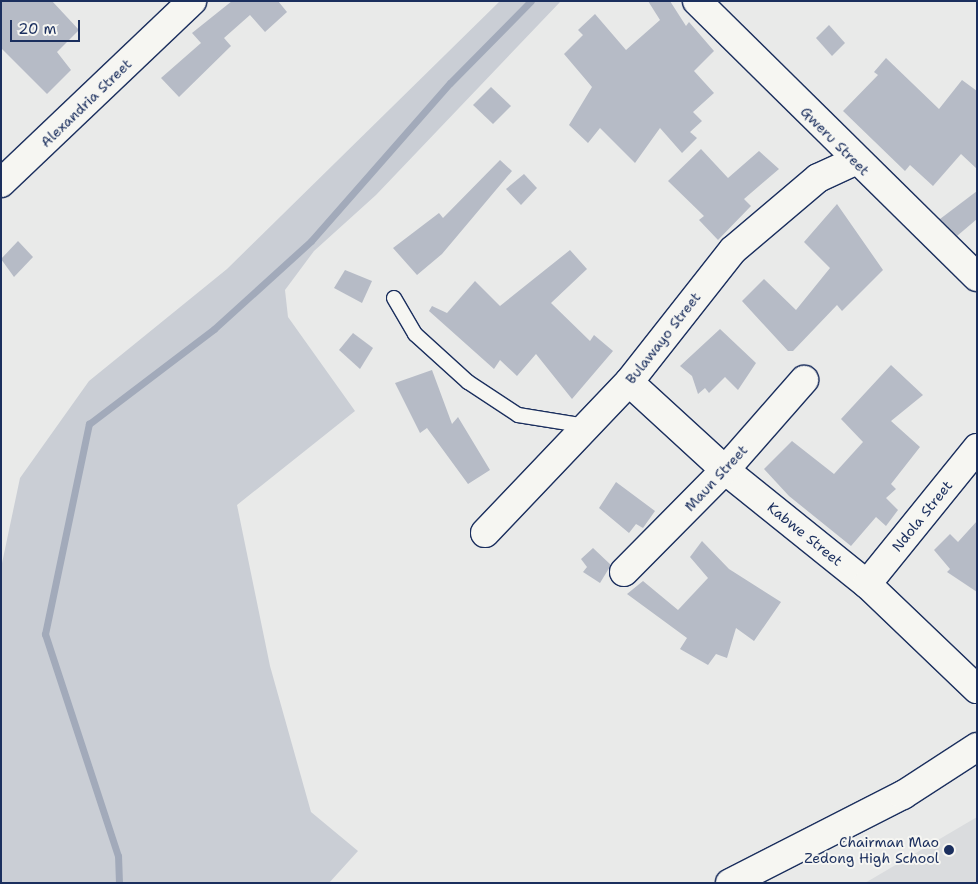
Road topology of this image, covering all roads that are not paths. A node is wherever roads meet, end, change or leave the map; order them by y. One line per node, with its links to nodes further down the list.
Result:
1 (192, 1): 4 (street, Alexandria Street)
2 (697, 1): 3 (street, Gweru Street)
3 (855, 161): 5 (street, Gweru Street); 8 (street, Bulawayo Street)
4 (1, 183)
5 (977, 276)
6 (394, 298): 9 (lane)
7 (804, 380): 11 (street, Maun Street)
8 (629, 382): 9 (street, Bulawayo Street); 11 (street, Kabwe Street)
9 (587, 426): 12 (street, Bulawayo Street)
10 (977, 448): 14 (street, Ndola Street)
11 (726, 470): 13 (street, Maun Street); 14 (street, Kabwe Street)
12 (485, 533)
13 (624, 572)
14 (867, 584): 15 (street, Kabwe Street)
15 (977, 689)
16 (977, 747): 17 (street)
17 (730, 883)

